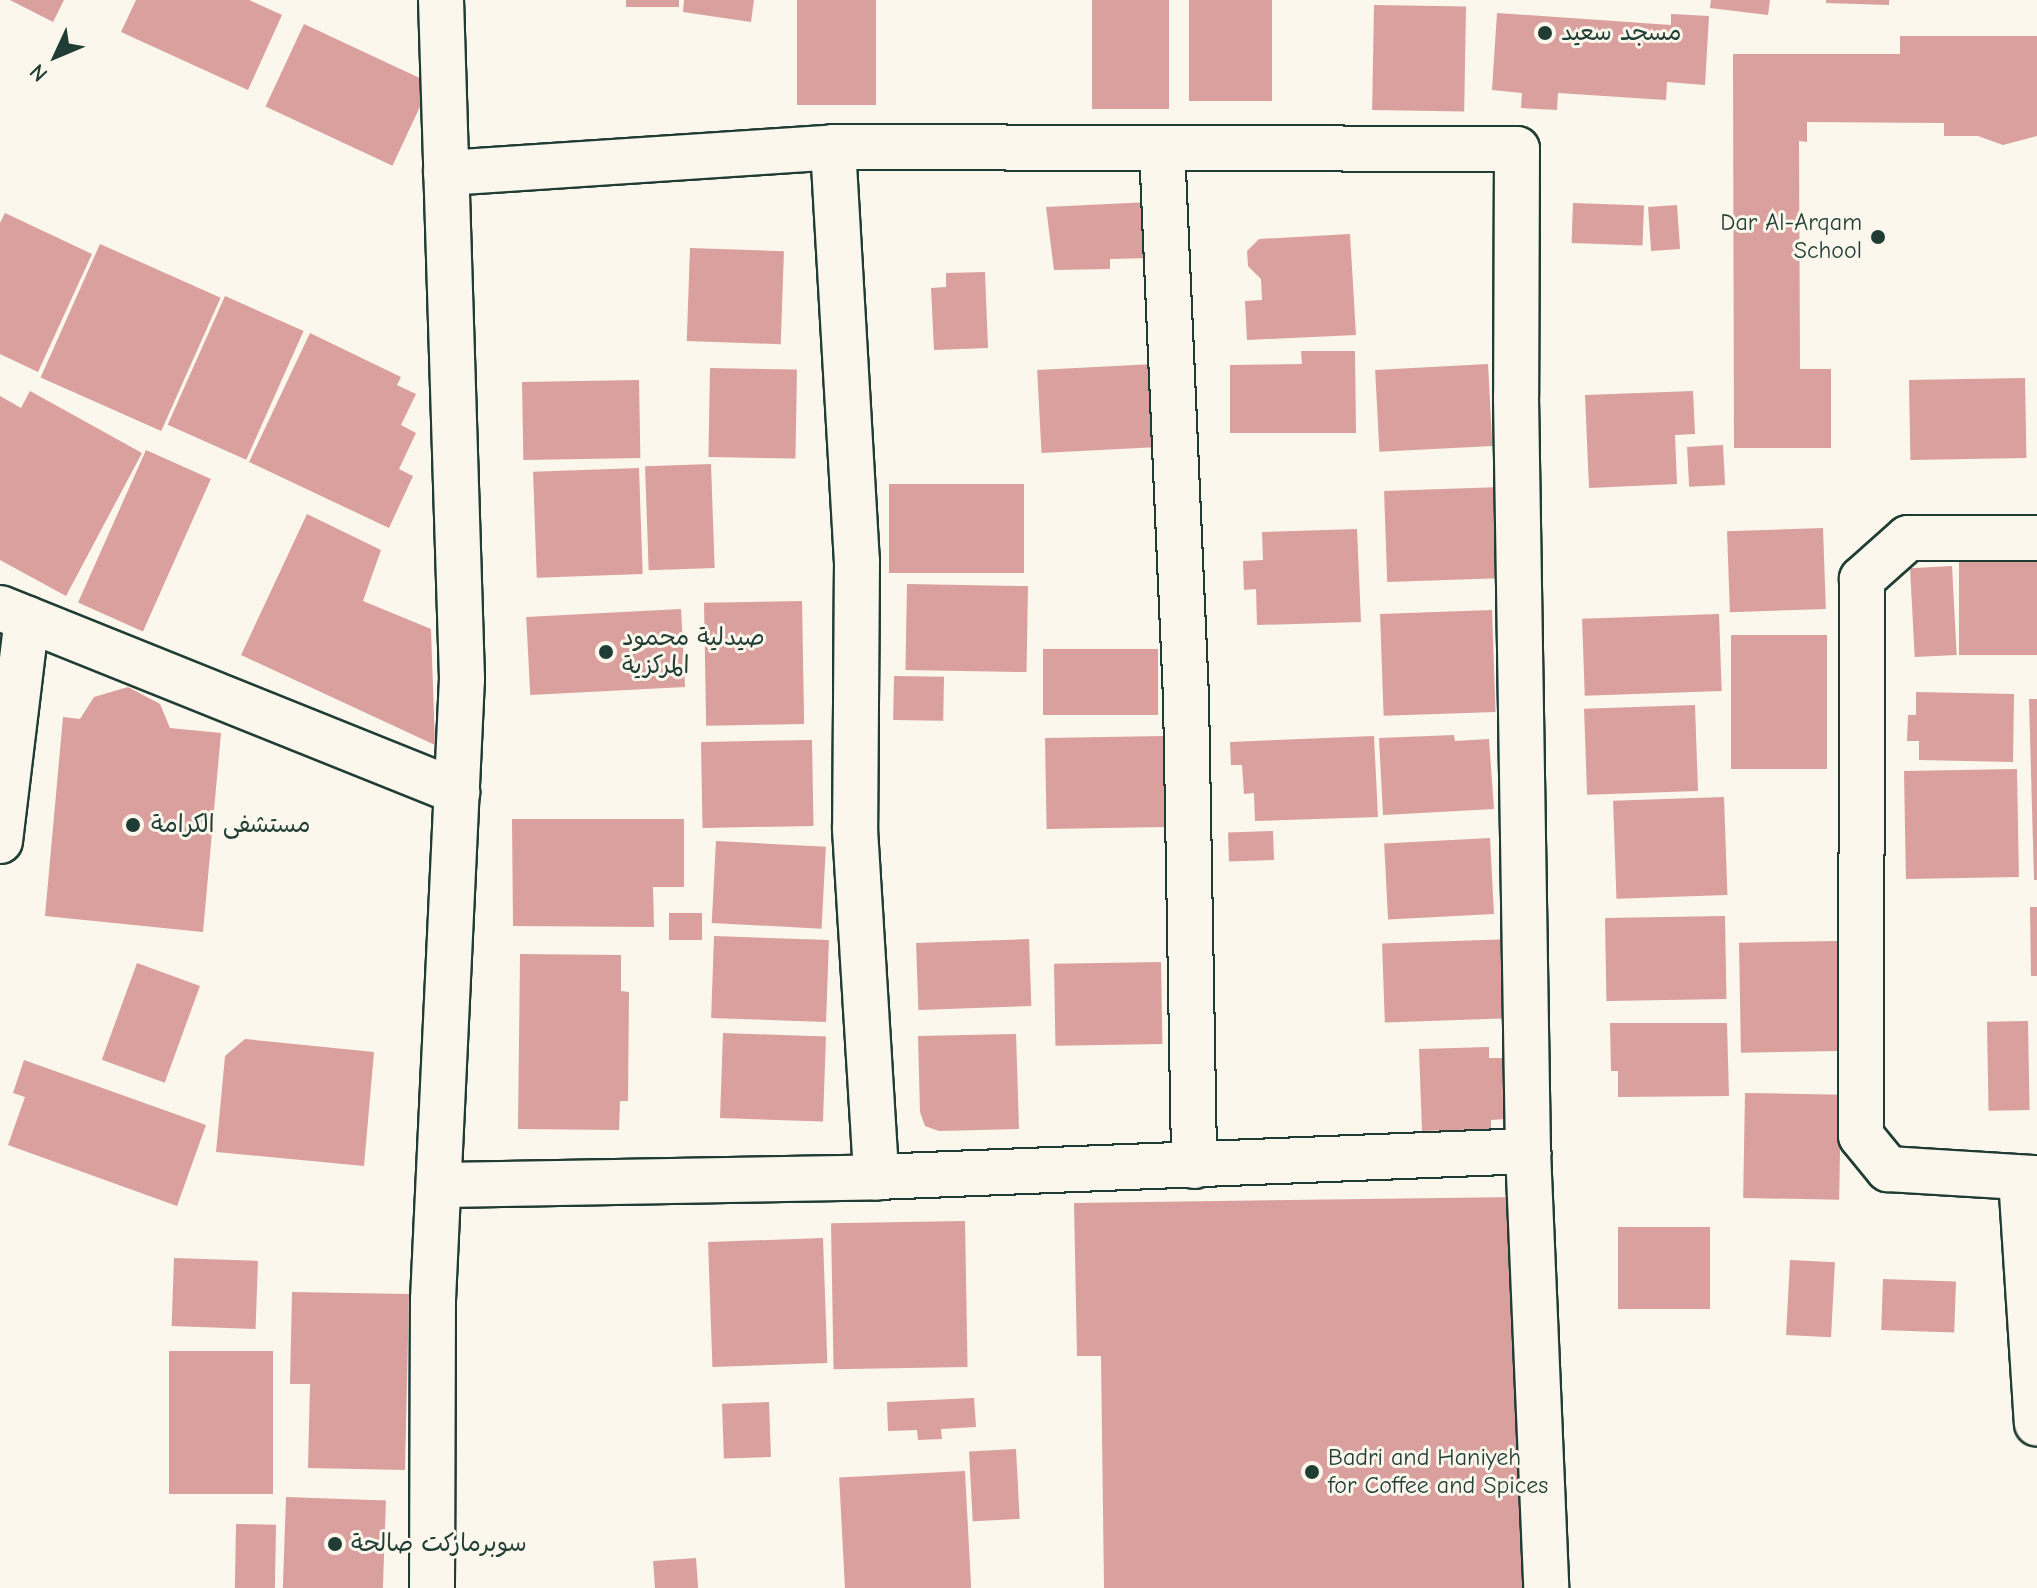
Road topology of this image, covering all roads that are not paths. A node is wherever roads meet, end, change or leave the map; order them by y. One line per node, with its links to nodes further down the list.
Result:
1 (441, 0): 4 (street)
2 (833, 147): 3 (street); 4 (street); 11 (street)
3 (1162, 148): 9 (street); 10 (street)
4 (446, 173): 7 (street)
5 (2037, 538): 12 (street)
6 (13, 614): 7 (street); 8 (street)
7 (457, 792): 13 (street)
8 (0, 841)
9 (1528, 1151): 10 (street); 16 (street)
10 (1194, 1166): 11 (street)
11 (876, 1177): 13 (street)
12 (2029, 1178): 14 (street)
13 (439, 1185): 15 (street)
14 (2037, 1423)
15 (432, 1588)
16 (1546, 1588)

